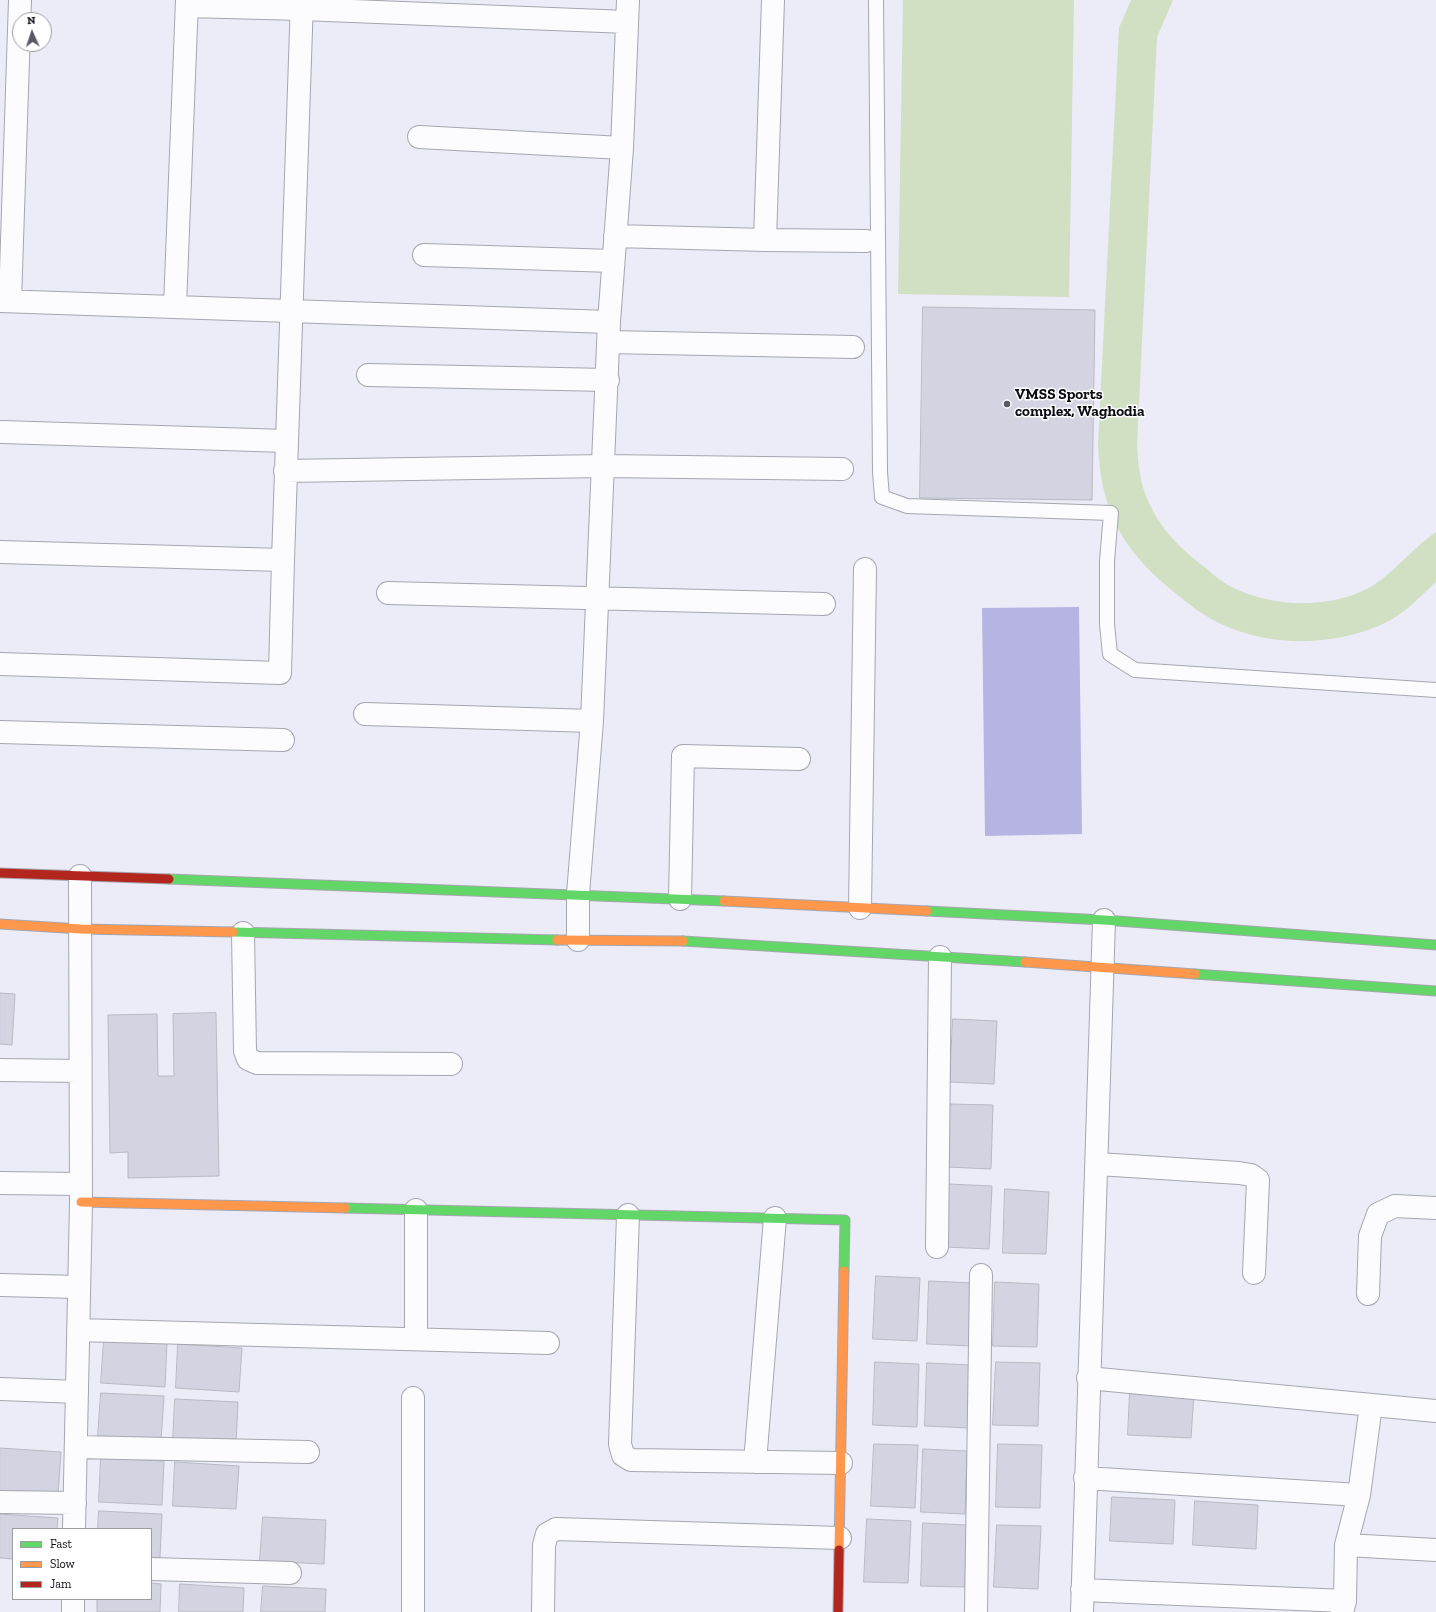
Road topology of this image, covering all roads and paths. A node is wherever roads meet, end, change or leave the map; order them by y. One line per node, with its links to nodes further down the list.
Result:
1 (20, 0): 9 (street)
2 (628, 0): 8 (street)
3 (772, 0): 13 (street)
4 (876, 0): 36 (lane)
5 (187, 3): 6 (street); 18 (street)
6 (302, 4): 7 (street); 19 (street)
7 (422, 7): 8 (street)
8 (627, 22): 11 (street)
9 (9, 80): 17 (street)
10 (419, 137): 11 (street)
11 (622, 148): 12 (street)
12 (615, 236): 13 (street); 16 (street)
13 (765, 240): 14 (street)
14 (866, 240)
15 (424, 255): 16 (street)
16 (613, 261): 20 (street)
17 (5, 301): 18 (street)
18 (175, 307): 19 (street)
19 (293, 311): 20 (street); 25 (street)
20 (609, 332): 21 (street); 23 (street)
21 (853, 347)
22 (368, 375): 23 (street)
23 (608, 380): 26 (street)
24 (2, 432): 25 (street)
25 (286, 441): 28 (street)
26 (604, 466): 27 (street); 28 (street); 33 (street)
27 (842, 468)
28 (285, 471): 30 (street)
29 (0, 552): 30 (street)
30 (283, 560): 35 (street)
31 (865, 569): 46 (street)
32 (388, 594): 33 (street)
33 (596, 599): 34 (street); 38 (street)
34 (824, 604)
35 (0, 664)
36 (1436, 690)
37 (365, 714): 38 (street)
38 (592, 721): 44 (street)
39 (0, 732): 40 (street)
40 (283, 740)
41 (799, 759): 45 (street)
42 (0, 873): 43 (street)
43 (80, 876): 44 (street); 49 (street)
44 (578, 894): 45 (street); 51 (street)
45 (680, 898): 46 (street)
46 (860, 908): 47 (street)
47 (1104, 920): 52 (street); 54 (street)
48 (0, 924): 49 (street)
49 (81, 929): 50 (street); 58 (street)
50 (243, 933): 51 (street); 56 (street)
51 (578, 940): 53 (street)
52 (1436, 945)
53 (940, 957): 54 (street); 66 (street)
54 (1104, 967): 55 (street); 59 (street)
55 (1436, 991)
56 (451, 1064)
57 (0, 1070): 58 (street)
58 (80, 1071): 61 (street)
59 (1098, 1164): 67 (street); 75 (street)
60 (0, 1183): 61 (street)
61 (81, 1193): 63 (street); 70 (street)
62 (1436, 1208): 71 (street)
63 (416, 1210): 64 (street); 73 (street)
64 (628, 1215): 65 (street); 83 (street)
65 (775, 1218): 83 (street); 84 (street)
66 (937, 1247)
67 (1254, 1273)
68 (981, 1275): 102 (street)
69 (0, 1285): 70 (street)
70 (79, 1287): 72 (street)
71 (1368, 1294)
72 (78, 1330): 73 (street); 77 (street)
73 (416, 1339): 74 (street)
74 (548, 1343)
75 (1088, 1378): 79 (street); 85 (street)
76 (0, 1389): 77 (street)
77 (77, 1392): 81 (street)
78 (413, 1398): 99 (street)
79 (1371, 1405): 80 (street); 86 (street)
80 (1436, 1411)
81 (76, 1447): 82 (street); 88 (street)
82 (308, 1452)
83 (755, 1462): 84 (street)
84 (841, 1463): 90 (street)
85 (1085, 1478): 86 (street); 95 (street)
86 (1360, 1495): 91 (street)
87 (0, 1502): 88 (street)
88 (75, 1503): 89 (street)
89 (74, 1528)
90 (840, 1538): 100 (street); 101 (street)
91 (1346, 1545): 92 (street); 97 (street)
92 (1436, 1550)
93 (152, 1569): 94 (street)
94 (290, 1573)
95 (1082, 1590): 97 (street); 103 (street)
96 (73, 1600): 98 (street)
97 (1343, 1606)
98 (73, 1612)
99 (413, 1612)
100 (543, 1612)
101 (838, 1612)
102 (976, 1612)
103 (1082, 1612)

